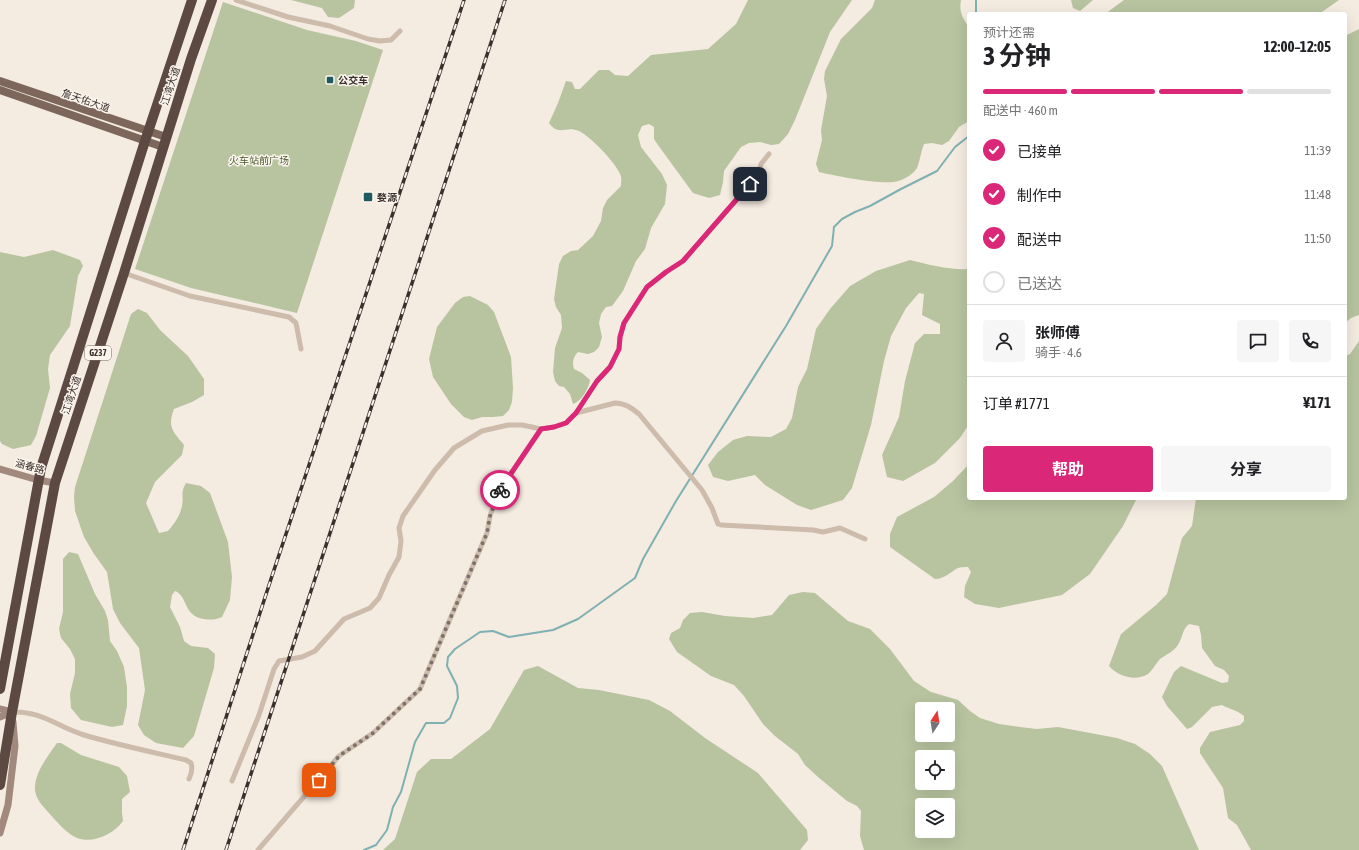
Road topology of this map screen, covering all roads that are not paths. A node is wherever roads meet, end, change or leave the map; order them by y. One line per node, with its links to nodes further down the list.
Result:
1 (192, 0): 7 (highway, 江湾大道 / G237)
2 (212, 0): 8 (highway, 江湾大道 / G237)
3 (236, 0): 4 (street)
4 (400, 32)
5 (0, 81): 7 (main road, 詹天佑大道)
6 (0, 90): 7 (main road, 詹天佑大道)
7 (147, 136): 8 (main road, 詹天佑大道); 9 (main road, 詹天佑大道); 16 (highway, 江湾大道 / G237)
8 (166, 136): 9 (highway, 江湾大道 / G237)
9 (163, 147): 11 (highway, 江湾大道 / G237)
10 (769, 154): 13 (street)
11 (124, 273): 12 (street); 17 (highway, 江湾大道 / G237)
12 (301, 349)
13 (576, 413): 14 (street); 18 (street)
14 (541, 429): 24 (street); 27 (street)
15 (0, 469): 16 (main road, 涵春路)
16 (38, 480): 17 (main road, 涵春路); 19 (highway, 江湾大道 / G237)
17 (55, 483): 21 (highway, 江湾大道 / G237)
18 (865, 539)
19 (0, 689)
20 (0, 709): 21 (main road)
21 (12, 712): 22 (main road); 23 (street); 25 (highway, 江湾大道 / G237); 26 (main road)
22 (0, 717)
23 (189, 779)
24 (232, 781)
25 (0, 784)
26 (0, 833)
27 (258, 850)

